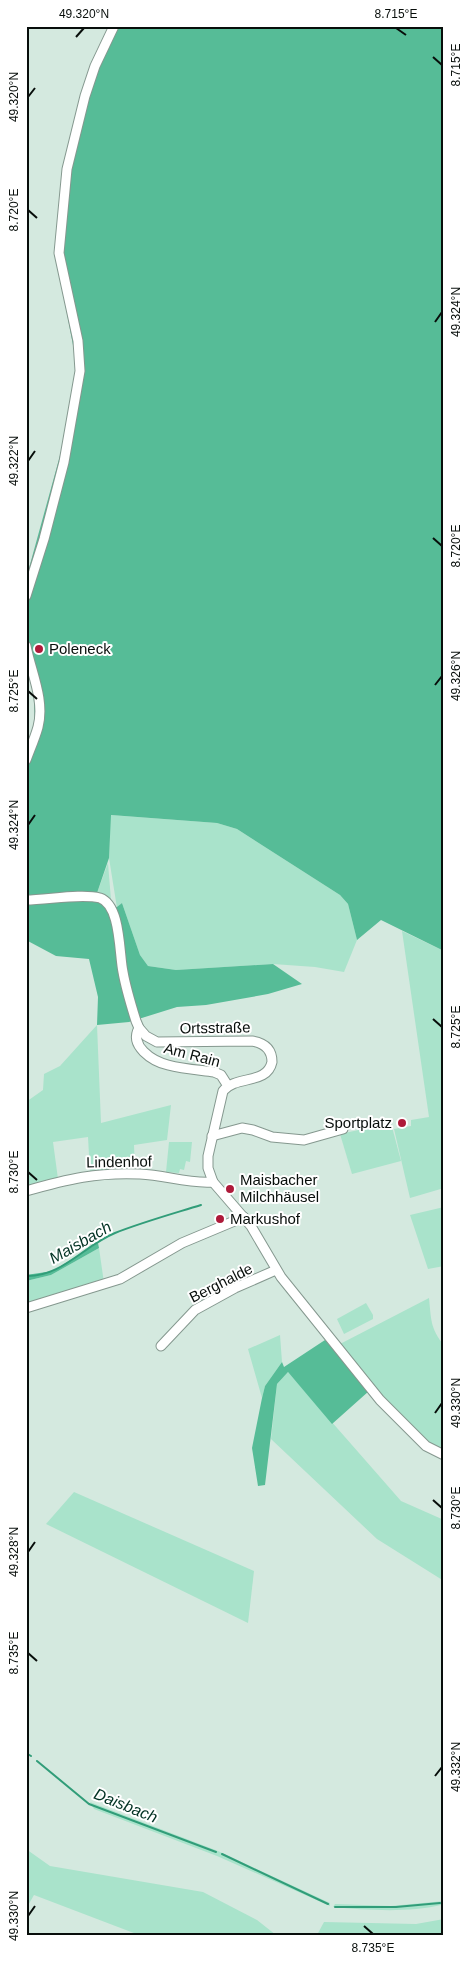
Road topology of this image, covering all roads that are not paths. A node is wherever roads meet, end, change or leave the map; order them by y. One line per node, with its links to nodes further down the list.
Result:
1 (114, 26): 2 (street)
2 (26, 596)
3 (26, 646): 4 (street)
4 (26, 760)
5 (26, 900): 6 (street)
6 (137, 1024): 7 (street, Am Rain); 7 (street, Ortsstraße)
7 (228, 1086): 9 (street)
8 (343, 1129): 9 (street)
9 (212, 1136): 10 (street)
10 (213, 1182): 11 (street, Lindenhof); 12 (street)
11 (26, 1190)
12 (244, 1217): 13 (street); 14 (street)
13 (276, 1270): 15 (street, Berghalde); 16 (street)
14 (26, 1308)
15 (161, 1346)
16 (444, 1455)

